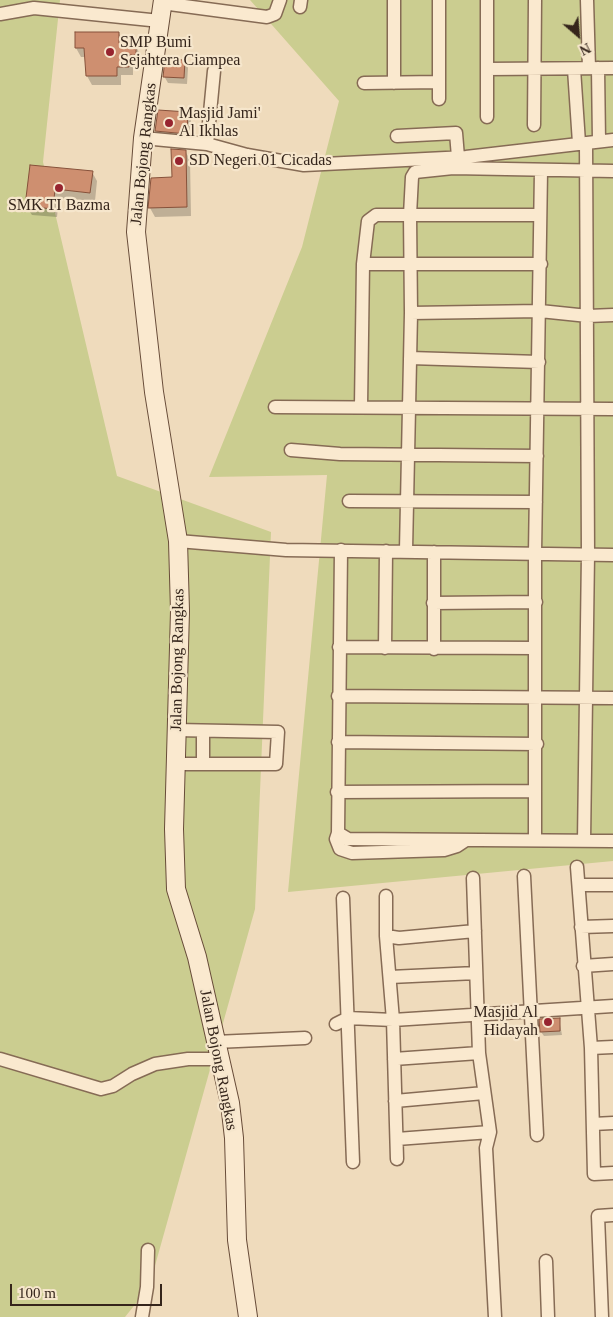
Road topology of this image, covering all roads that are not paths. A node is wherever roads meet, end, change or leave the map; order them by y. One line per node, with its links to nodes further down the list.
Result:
1 (280, 0): 7 (street)
2 (394, 0): 18 (street)
3 (439, 0): 16 (street)
4 (488, 0): 14 (street)
5 (534, 0): 10 (street)
6 (587, 0): 12 (street)
7 (162, 2): 9 (main road, Jalan Bojong Rangkas)
8 (0, 14): 9 (street)
9 (160, 21): 23 (main road, Jalan Bojong Rangkas)
10 (534, 68): 11 (street); 14 (street); 21 (street)
11 (574, 68): 12 (street); 26 (street)
12 (594, 68): 13 (street); 25 (street)
13 (613, 68)
14 (487, 69): 20 (street)
15 (214, 71): 27 (street)
16 (439, 82): 18 (street); 19 (street)
17 (364, 83): 18 (street)
18 (394, 83)
19 (440, 100)
20 (487, 117)
21 (534, 125)
22 (397, 136): 28 (street)
23 (143, 138): 27 (street); 55 (main road, Jalan Bojong Rangkas)
24 (613, 140): 25 (street)
25 (599, 141): 26 (street)
26 (583, 143): 28 (street); 30 (street)
27 (207, 144): 28 (street)
28 (458, 157)
29 (541, 171): 30 (street); 32 (street); 33 (street)
30 (586, 172): 31 (street); 40 (street)
31 (613, 172)
32 (410, 215): 33 (street); 34 (street); 36 (street)
33 (540, 215): 35 (street)
34 (363, 264): 36 (street); 44 (street)
35 (541, 264): 36 (street); 37 (street)
36 (409, 266): 38 (street)
37 (540, 311): 38 (street); 40 (street); 42 (street)
38 (411, 313): 41 (street)
39 (613, 315): 40 (street)
40 (588, 316): 47 (street)
41 (410, 358): 42 (street); 45 (street)
42 (539, 362): 46 (street)
43 (275, 406): 44 (street)
44 (361, 406): 45 (street)
45 (408, 406): 46 (street); 50 (street)
46 (539, 408): 47 (street); 51 (street)
47 (588, 408): 48 (street); 61 (street)
48 (613, 409)
49 (291, 450): 50 (street)
50 (407, 454): 51 (street); 53 (street)
51 (537, 456): 54 (street)
52 (349, 501): 53 (street)
53 (408, 502): 54 (street); 57 (street)
54 (536, 502): 60 (street)
55 (178, 541): 56 (street); 73 (main road, Jalan Bojong Rangkas)
56 (341, 550): 58 (street); 65 (street)
57 (406, 550): 58 (street); 59 (street)
58 (386, 551): 66 (street)
59 (434, 552): 60 (street); 64 (street)
60 (535, 553): 61 (street); 63 (street)
61 (588, 554): 62 (street); 71 (street)
62 (613, 555)
63 (536, 602): 64 (street); 68 (street)
64 (433, 603): 67 (street)
65 (340, 647): 66 (street); 69 (street)
66 (385, 648): 67 (street)
67 (434, 648): 68 (street)
68 (535, 648): 70 (street)
69 (338, 696): 70 (street); 75 (street)
70 (536, 697): 71 (street); 76 (street)
71 (586, 697): 72 (street); 82 (street)
72 (613, 698)
73 (176, 730): 74 (street); 77 (main road, Jalan Bojong Rangkas)
74 (203, 731): 78 (street); 78 (street)
75 (338, 742): 76 (street); 80 (street)
76 (537, 744): 79 (street)
77 (176, 764): 78 (street); 109 (main road, Jalan Bojong Rangkas)
78 (203, 764)
79 (535, 791): 80 (street); 81 (street)
80 (337, 792): 81 (street)
81 (535, 840): 82 (street)
82 (584, 841): 83 (street)
83 (613, 842)
84 (577, 868): 87 (street)
85 (524, 876): 101 (street)
86 (473, 878): 93 (street)
87 (580, 885): 88 (street); 92 (street)
88 (613, 885)
89 (386, 896): 94 (street)
90 (343, 898): 103 (street)
91 (613, 926): 92 (street)
92 (581, 927): 96 (street)
93 (475, 931): 94 (street); 97 (street)
94 (386, 936): 98 (street)
95 (613, 964): 96 (street)
96 (584, 966): 100 (street)
97 (476, 973): 98 (street); 102 (street)
98 (390, 977): 104 (street)
99 (613, 1006): 100 (street)
100 (587, 1007): 101 (street); 108 (street)
101 (531, 1011): 102 (street); 118 (street)
102 (478, 1015): 104 (street); 110 (street)
103 (348, 1018): 104 (street); 105 (street); 121 (street)
104 (394, 1020): 112 (street)
105 (336, 1024)
106 (305, 1038): 109 (street)
107 (613, 1047): 108 (street)
108 (591, 1048): 116 (street)
109 (217, 1050): 111 (street); 130 (main road, Jalan Bojong Rangkas)
110 (479, 1053): 112 (street); 113 (street)
111 (0, 1059)
112 (394, 1059): 114 (street)
113 (484, 1094): 114 (street); 117 (street)
114 (396, 1101): 119 (street)
115 (613, 1123): 116 (street)
116 (593, 1124): 122 (street)
117 (490, 1132): 119 (street); 131 (street)
118 (537, 1135)
119 (396, 1139): 120 (street)
120 (397, 1159)
121 (353, 1162)
122 (613, 1173)
123 (613, 1215): 126 (street)
124 (148, 1250): 129 (street)
125 (613, 1257): 126 (street)
126 (599, 1258): 128 (street)
127 (546, 1261): 132 (street)
128 (607, 1296): 133 (street)
129 (142, 1317)
130 (248, 1317)
131 (495, 1317)
132 (548, 1317)
133 (602, 1317)

